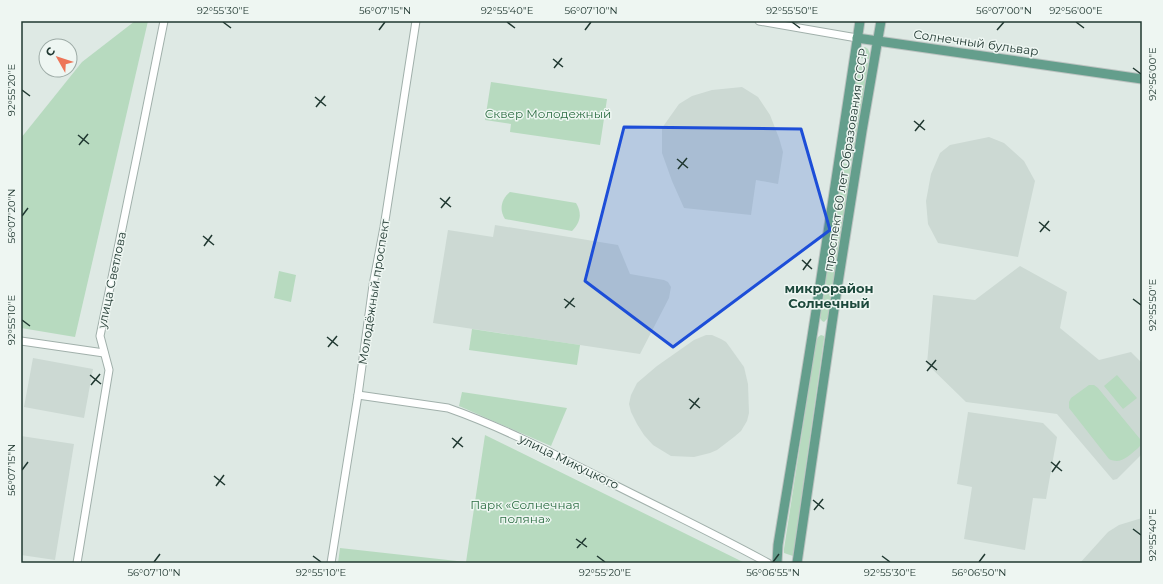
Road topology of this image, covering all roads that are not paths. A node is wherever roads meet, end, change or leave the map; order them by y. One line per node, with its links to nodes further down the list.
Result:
1 (164, 21): 12 (street, улица Светлова)
2 (416, 21): 13 (street, Молодёжный проспект)
3 (759, 21): 6 (street, Солнечный бульвар)
4 (860, 21): 6 (main road, проспект 60 лет Образования СССР)
5 (881, 21): 7 (main road, проспект 60 лет Образования СССР)
6 (857, 38): 7 (main road, Солнечный бульвар); 9 (main road, проспект 60 лет Образования СССР)
7 (878, 41): 8 (main road, Солнечный бульвар); 10 (main road, проспект 60 лет Образования СССР)
8 (1142, 79)
9 (814, 328): 10 (main road); 17 (main road, проспект 60 лет Образования СССР)
10 (831, 331): 18 (main road, проспект 60 лет Образования СССР)
11 (21, 341): 12 (street)
12 (104, 353): 14 (street, улица Светлова)
13 (358, 395): 15 (street, Молодёжный проспект); 16 (street, улица Микуцкого)
14 (77, 563)
15 (331, 563)
16 (768, 563)
17 (777, 563)
18 (796, 563)

